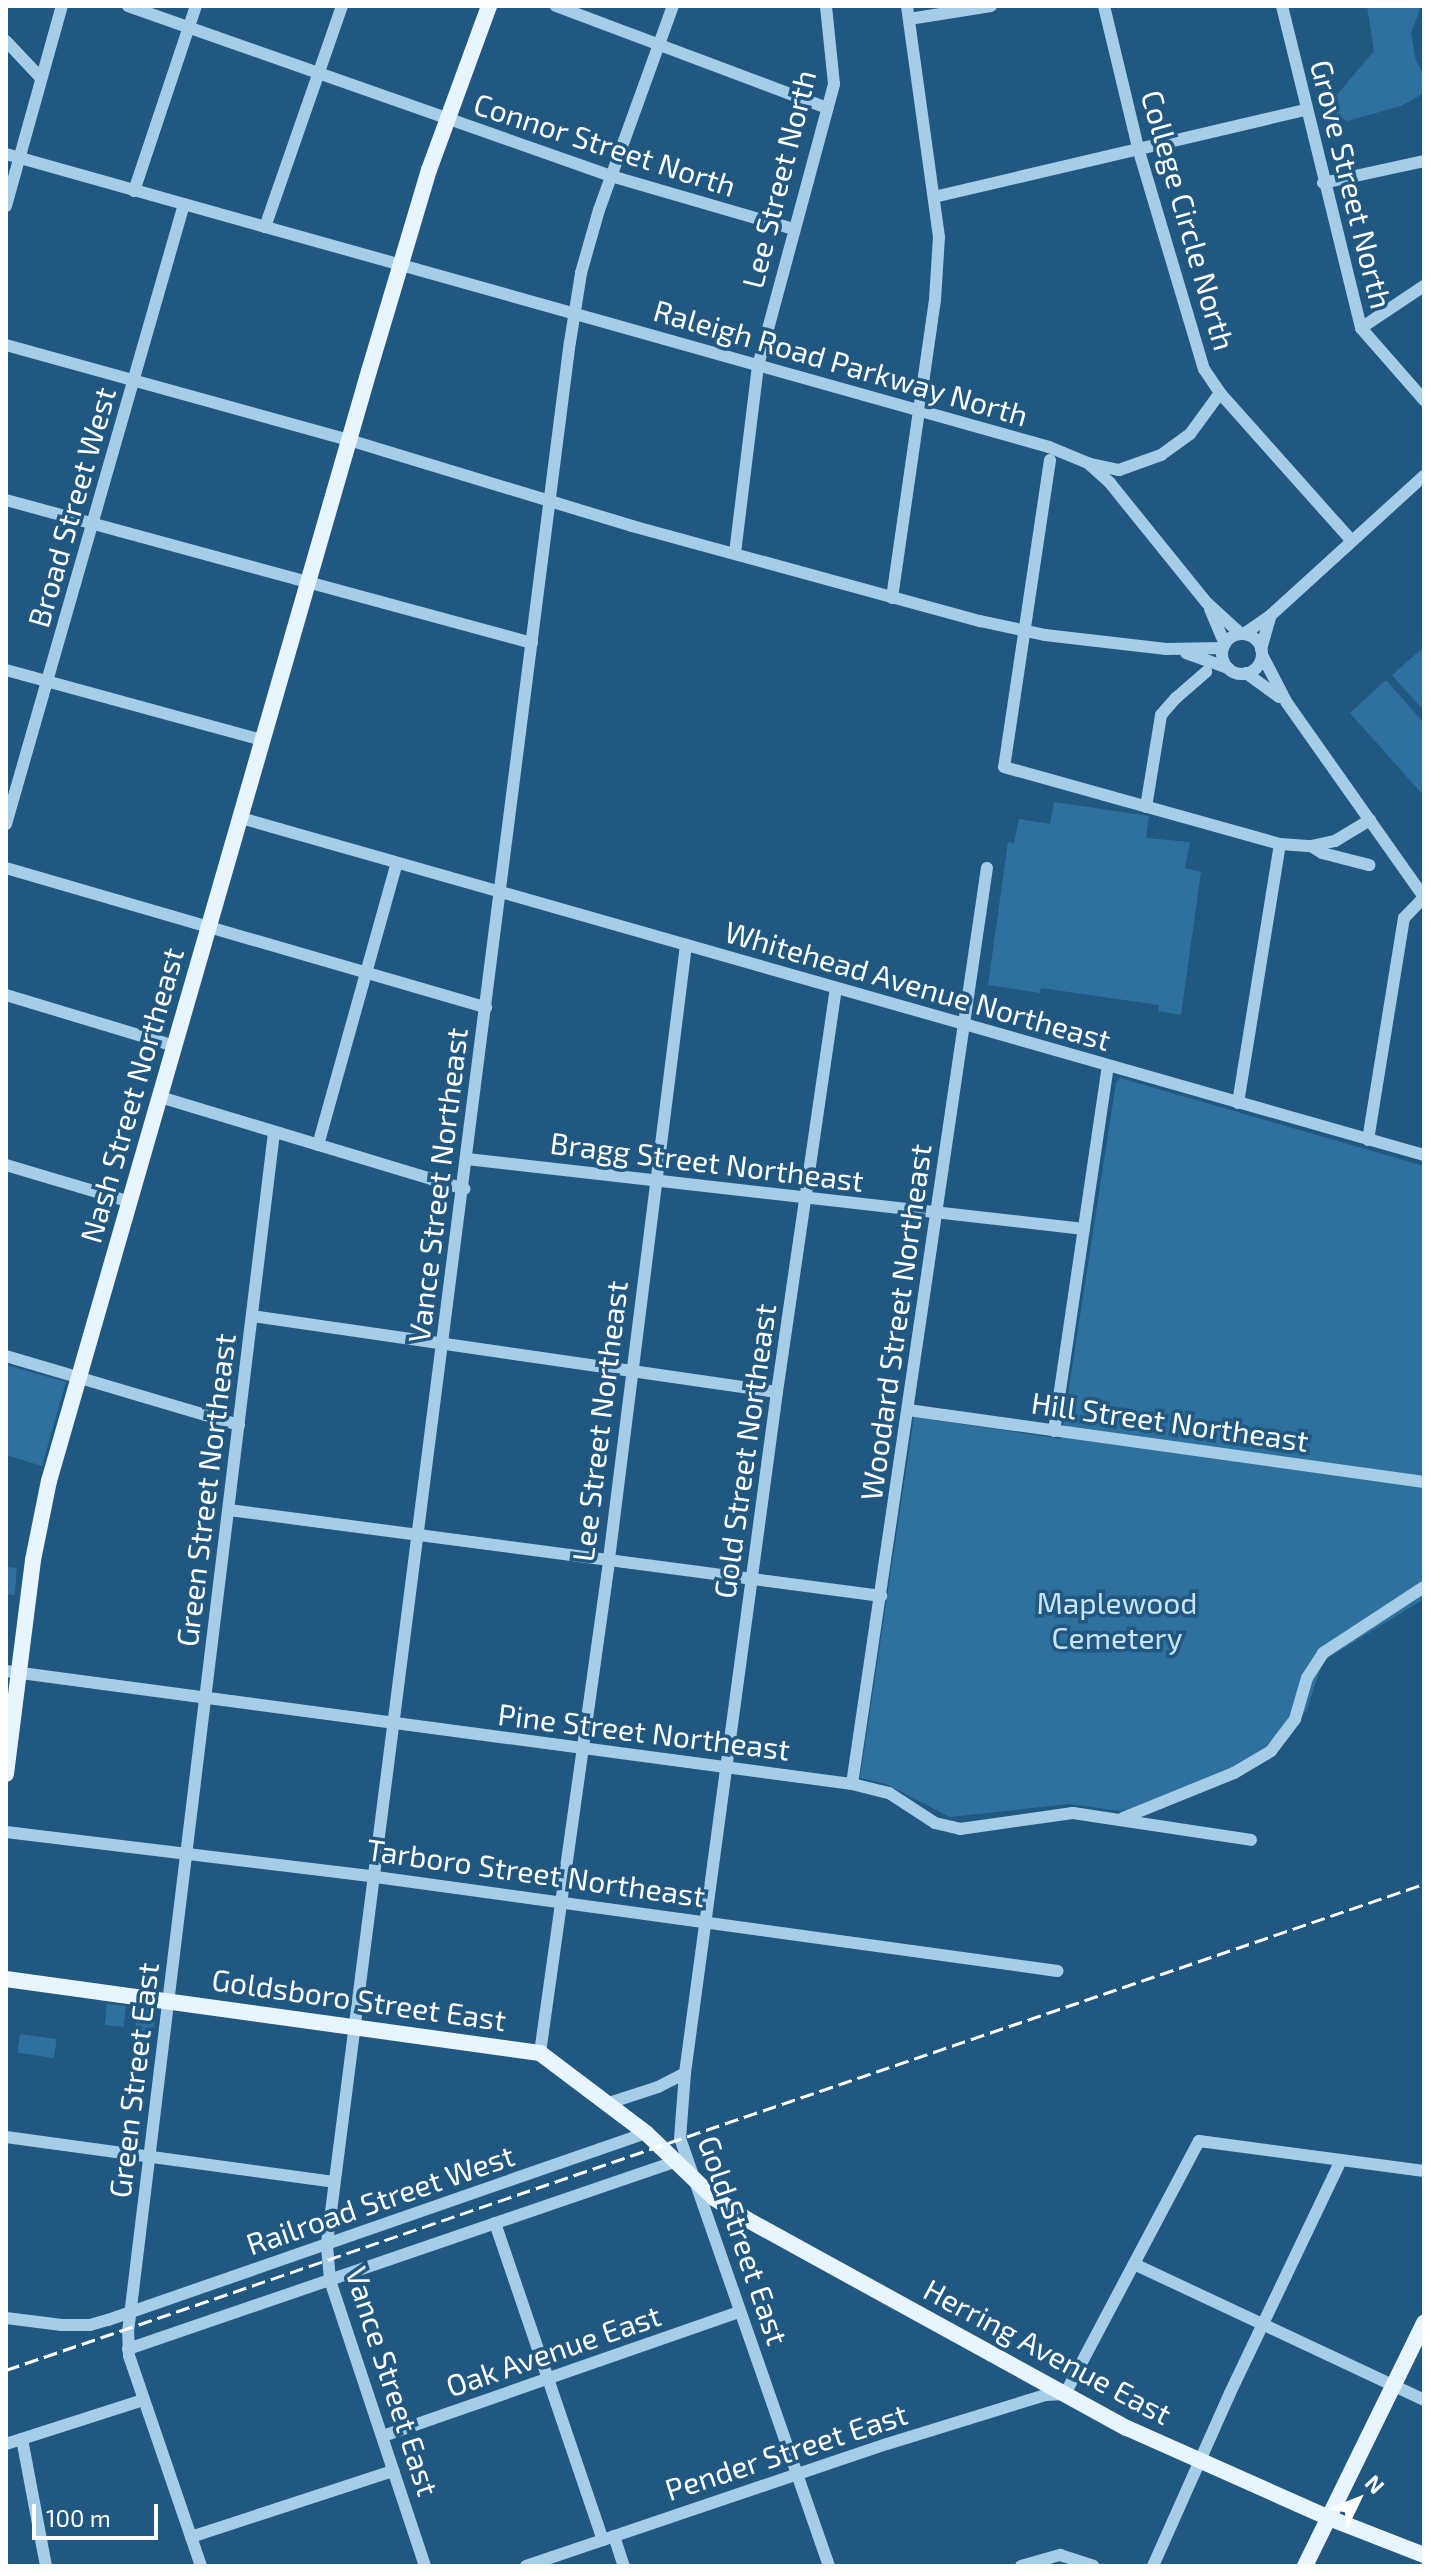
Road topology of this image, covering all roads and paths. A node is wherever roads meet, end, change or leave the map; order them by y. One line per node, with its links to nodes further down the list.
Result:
1 (62, 6): 17 (street)
2 (128, 6): 13 (street, Connor Street North)
3 (196, 6): 13 (street)
4 (342, 6): 16 (street)
5 (489, 6): 20 (main road, Nash Street Northeast)
6 (556, 6): 15 (street)
7 (673, 6): 15 (street, Vance Street Northeast)
8 (826, 6): 18 (street, Lee Street North)
9 (991, 6): 12 (street)
10 (1104, 6): 21 (street, College Circle North)
11 (1282, 6): 19 (street, Grove Street North)
12 (908, 12): 28 (street)
13 (189, 27): 16 (street, Connor Street North); 27 (street)
14 (6, 41): 17 (street)
15 (659, 45): 18 (street); 25 (street, Vance Street Northeast)
16 (318, 75): 20 (street, Connor Street North); 31 (street)
17 (41, 78): 23 (street)
18 (828, 108): 32 (street, Lee Street North)
19 (1306, 110): 21 (street); 26 (street, Grove Street North)
20 (447, 121): 25 (street, Connor Street North); 33 (main road, Nash Street Northeast)
21 (1138, 148): 28 (street); 40 (street, College Circle North)
22 (6, 154): 23 (street, Raleigh Road Parkway North)
23 (20, 157): 27 (street, Raleigh Road Parkway North); 30 (street)
24 (1424, 161): 26 (street)
25 (611, 176): 32 (street, Connor Street North); 35 (street, Vance Street Northeast)
26 (1323, 183): 36 (street, Grove Street North)
27 (134, 191): 29 (street, Raleigh Road Parkway North)
28 (934, 197): 42 (street)
29 (184, 204): 31 (street, Raleigh Road Parkway North); 39 (street, Broad Street West)
30 (6, 206)
31 (265, 227): 33 (street, Raleigh Road Parkway North)
32 (793, 229): 38 (street, Lee Street North)
33 (402, 266): 35 (street, Raleigh Road Parkway North); 43 (main road, Nash Street Northeast)
34 (1424, 286): 36 (street)
35 (574, 314): 38 (street, Raleigh Road Parkway North); 50 (street, Vance Street Northeast)
36 (1361, 328): 41 (street, Grove Street North)
37 (6, 345): 39 (street)
38 (758, 366): 42 (street, Raleigh Road Parkway North); 53 (street, Lee Street North)
39 (135, 383): 43 (street); 51 (street, Broad Street West)
40 (1220, 393): 46 (street); 52 (street, College Circle North)
41 (1424, 400)
42 (920, 411): 45 (street, Raleigh Road Parkway North); 55 (street)
43 (349, 440): 50 (street); 54 (main road, Nash Street Northeast)
44 (1050, 460): 58 (street)
45 (1088, 463): 46 (street); 48 (street, Raleigh Road Parkway North)
46 (1119, 470): 48 (street)
47 (1424, 476): 52 (street)
48 (1120, 495): 56 (street, Raleigh Road Parkway North)
49 (6, 500): 51 (street)
50 (551, 501): 53 (street); 60 (street, Vance Street Northeast)
51 (92, 523): 54 (street); 68 (street, Broad Street West)
52 (1352, 541): 57 (street)
53 (735, 553): 55 (street)
54 (308, 582): 60 (street); 70 (main road, Nash Street Northeast)
55 (892, 598): 58 (street)
56 (1207, 603): 59 (street, Raleigh Road Parkway North); 61 (street, Raleigh Road Parkway North)
57 (1271, 615): 59 (street); 63 (street)
58 (1024, 630): 62 (street); 71 (street)
59 (1243, 634): 61 (street); 63 (street)
60 (532, 643): 81 (street, Vance Street Northeast)
61 (1224, 646): 62 (street); 64 (street)
62 (1176, 650): 64 (street)
63 (1261, 652): 67 (street); 69 (street)
64 (1228, 668): 67 (street)
65 (6, 670): 68 (street)
66 (1206, 672): 71 (street)
67 (1246, 673): 69 (street)
68 (48, 681): 70 (street); 74 (street, Broad Street West)
69 (1287, 703): 73 (street)
70 (262, 740): 72 (main road, Nash Street Northeast)
71 (1146, 807): 75 (street)
72 (241, 818): 77 (street, Whitehead Avenue Northeast); 83 (main road, Nash Street Northeast)
73 (1370, 820): 76 (street); 82 (street)
74 (6, 824)
75 (1280, 844): 76 (street); 93 (street)
76 (1311, 846): 78 (street)
77 (397, 863): 81 (street, Whitehead Avenue Northeast); 85 (street)
78 (1369, 865)
79 (6, 868): 83 (street)
80 (987, 868): 89 (street, Woodard Street Northeast)
81 (501, 892): 84 (street, Whitehead Avenue Northeast); 88 (street, Vance Street Northeast)
82 (1424, 897): 95 (street)
83 (209, 927): 85 (street); 90 (main road, Nash Street Northeast)
84 (686, 945): 86 (street, Whitehead Avenue Northeast); 100 (street, Lee Street Northeast)
85 (367, 972): 88 (street); 96 (street)
86 (836, 988): 89 (street, Whitehead Avenue Northeast); 102 (street, Gold Street Northeast)
87 (6, 995): 90 (street)
88 (486, 1007): 98 (street, Vance Street Northeast)
89 (966, 1025): 91 (street, Whitehead Avenue Northeast); 104 (street, Woodard Street Northeast)
90 (175, 1046): 92 (main road, Nash Street Northeast)
91 (1108, 1066): 93 (street, Whitehead Avenue Northeast); 105 (street)
92 (160, 1097): 94 (street); 103 (main road, Nash Street Northeast)
93 (1238, 1103): 95 (street, Whitehead Avenue Northeast)
94 (274, 1132): 96 (street); 106 (street, Green Street Northeast)
95 (1368, 1140): 97 (street, Whitehead Avenue Northeast)
96 (318, 1145): 101 (street)
97 (1424, 1155)
98 (467, 1159): 100 (street, Bragg Street Northeast); 101 (street, Vance Street Northeast)
99 (6, 1165): 103 (street)
100 (656, 1182): 102 (street, Bragg Street Northeast); 109 (street, Lee Street Northeast)
101 (464, 1189): 107 (street, Vance Street Northeast)
102 (806, 1199): 104 (street, Bragg Street Northeast); 111 (street, Gold Street Northeast)
103 (130, 1202): 110 (main road, Nash Street Northeast)
104 (937, 1214): 105 (street, Bragg Street Northeast); 112 (street, Woodard Street Northeast)
105 (1084, 1229): 114 (street)
106 (252, 1316): 107 (street); 113 (street, Green Street Northeast)
107 (443, 1346): 109 (street); 117 (street, Vance Street Northeast)
108 (6, 1356): 110 (street)
109 (631, 1371): 111 (street); 118 (street, Lee Street Northeast)
110 (79, 1377): 113 (street); 122 (main road, Nash Street Northeast)
111 (777, 1392): 119 (street, Gold Street Northeast)
112 (908, 1410): 114 (street, Hill Street Northeast); 121 (street, Woodard Street Northeast)
113 (239, 1425): 116 (street, Green Street Northeast)
114 (1054, 1431): 115 (street, Hill Street Northeast)
115 (1424, 1482)
116 (229, 1510): 117 (street); 123 (street, Green Street Northeast)
117 (418, 1532): 118 (street); 124 (street, Vance Street Northeast)
118 (609, 1559): 119 (street); 125 (street, Lee Street Northeast)
119 (753, 1579): 121 (street); 126 (street, Gold Street Northeast)
120 (1424, 1587): 129 (street)
121 (881, 1596): 128 (street, Woodard Street Northeast)
122 (13, 1672): 123 (street, Pine Street Northeast); 127 (main road, Nash Street Northeast)
123 (207, 1699): 124 (street, Pine Street Northeast); 132 (street, Green Street Northeast)
124 (395, 1725): 125 (street, Pine Street Northeast); 133 (street, Vance Street Northeast)
125 (583, 1750): 126 (street, Pine Street Northeast); 134 (street, Lee Street Northeast)
126 (727, 1767): 128 (street, Pine Street Northeast); 135 (street, Gold Street Northeast)
127 (6, 1774)
128 (852, 1784): 129 (street, Pine Street Northeast)
129 (1121, 1818): 131 (street, Pine Street Northeast)
130 (6, 1832): 132 (street, Tarboro Street Northeast)
131 (1251, 1840)
132 (188, 1854): 133 (street, Tarboro Street Northeast); 138 (street, Green Street East)
133 (376, 1877): 134 (street, Tarboro Street Northeast); 139 (street, Vance Street East)
134 (561, 1903): 135 (street, Tarboro Street Northeast); 140 (street, Lee Street Northeast)
135 (706, 1921): 136 (street, Tarboro Street Northeast); 141 (street, Gold Street East)
136 (1058, 1971)
137 (6, 1979): 138 (main road, Goldsboro Street East)
138 (169, 2001): 139 (main road, Goldsboro Street East); 145 (street, Green Street East)
139 (356, 2026): 140 (main road, Goldsboro Street East); 150 (street, Vance Street East)
140 (540, 2053): 142 (main road, Goldsboro Street East)
141 (685, 2073): 142 (street); 149 (street, Gold Street East)
142 (609, 2103): 143 (main road, Goldsboro Street East)
143 (646, 2133): 146 (main road, Goldsboro Street East); 152 (street, Railroad Street West)
144 (6, 2137): 145 (street)
145 (150, 2156): 150 (street); 156 (street, Green Street East)
146 (674, 2158): 149 (main road, Herring Avenue East); 151 (street)
147 (1341, 2160): 148 (street); 153 (street); 159 (street)
148 (1424, 2171)
149 (690, 2172): 155 (street, Gold Street East); 163 (main road, Herring Avenue East)
150 (334, 2182): 152 (street, Vance Street East)
151 (495, 2223): 154 (street); 161 (street)
152 (327, 2243): 154 (street, Vance Street East); 156 (street, Railroad Street West)
153 (1134, 2264): 159 (street); 163 (street)
154 (330, 2280): 160 (street); 166 (street, Vance Street East)
155 (740, 2312): 161 (street, Oak Avenue East); 171 (street, Gold Street East)
156 (130, 2313): 157 (street, Railroad Street West); 160 (street, Green Street East)
157 (6, 2318)
158 (1424, 2323): 162 (main road)
159 (1263, 2325): 162 (street); 169 (street)
160 (128, 2349): 164 (street)
161 (548, 2380): 166 (street, Oak Avenue East); 174 (street)
162 (1393, 2387): 165 (street); 172 (main road)
163 (1065, 2394): 169 (main road, Herring Avenue East); 171 (street, Pender Street East)
164 (143, 2400): 167 (street); 173 (street)
165 (1424, 2400)
166 (383, 2436): 170 (street, Vance Street East)
167 (22, 2439): 168 (street); 176 (street)
168 (6, 2444)
169 (1198, 2462): 172 (main road, Herring Avenue East); 184 (street)
170 (393, 2471): 173 (street); 178 (street, Vance Street East)
171 (797, 2475): 174 (street, Pender Street East); 181 (street, Gold Street East)
172 (1329, 2518): 175 (main road, Herring Avenue East); 185 (main road)
173 (191, 2537): 177 (street)
174 (609, 2538): 179 (street, Pender Street East); 180 (street)
175 (1424, 2555)
176 (46, 2566)
177 (201, 2566)
178 (425, 2566)
179 (526, 2566)
180 (624, 2566)
181 (829, 2566)
182 (1021, 2566): 183 (street)
183 (1093, 2566)
184 (1153, 2566)
185 (1305, 2566)

